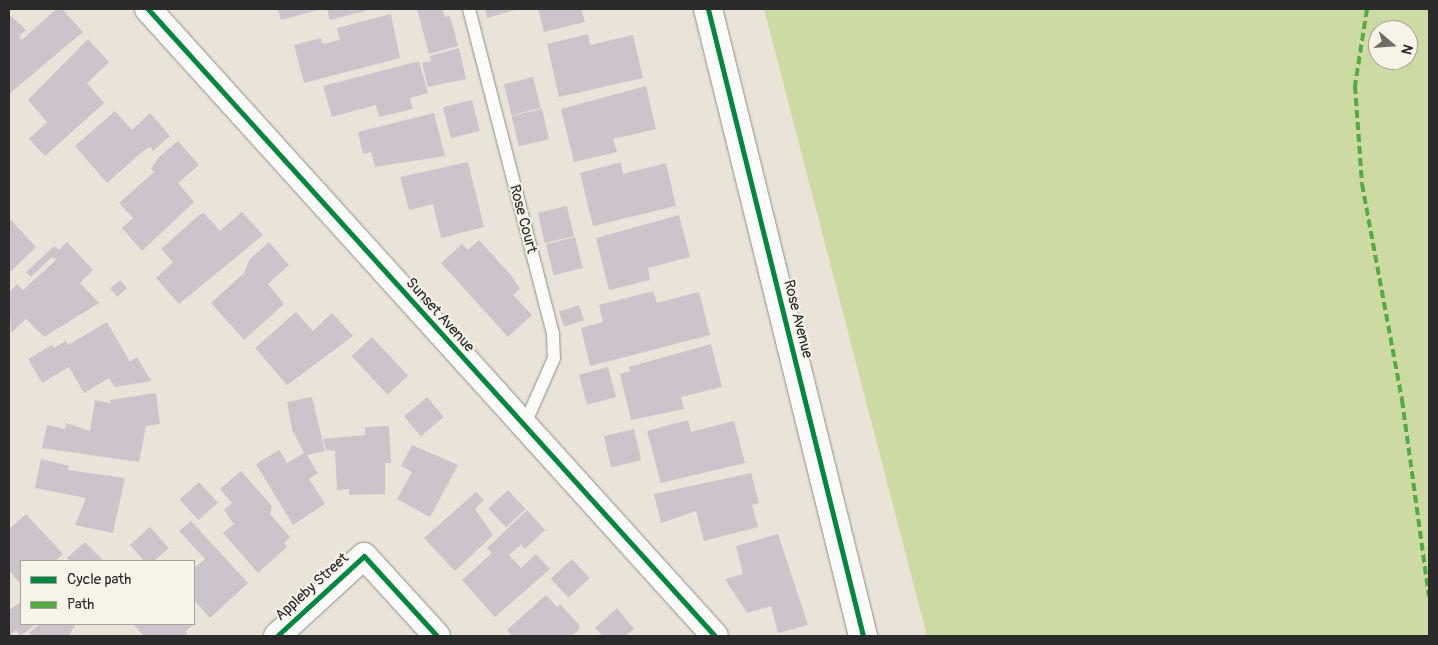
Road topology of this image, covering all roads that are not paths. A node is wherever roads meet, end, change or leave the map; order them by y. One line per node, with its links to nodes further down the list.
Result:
1 (148, 9): 4 (street, Sunset Avenue)
2 (468, 9): 4 (lane, Rose Court)
3 (708, 9): 8 (street, Rose Avenue)
4 (524, 426): 7 (street, Sunset Avenue)
5 (277, 636): 6 (street, Appleby Street)
6 (437, 636)
7 (715, 636)
8 (863, 636)

